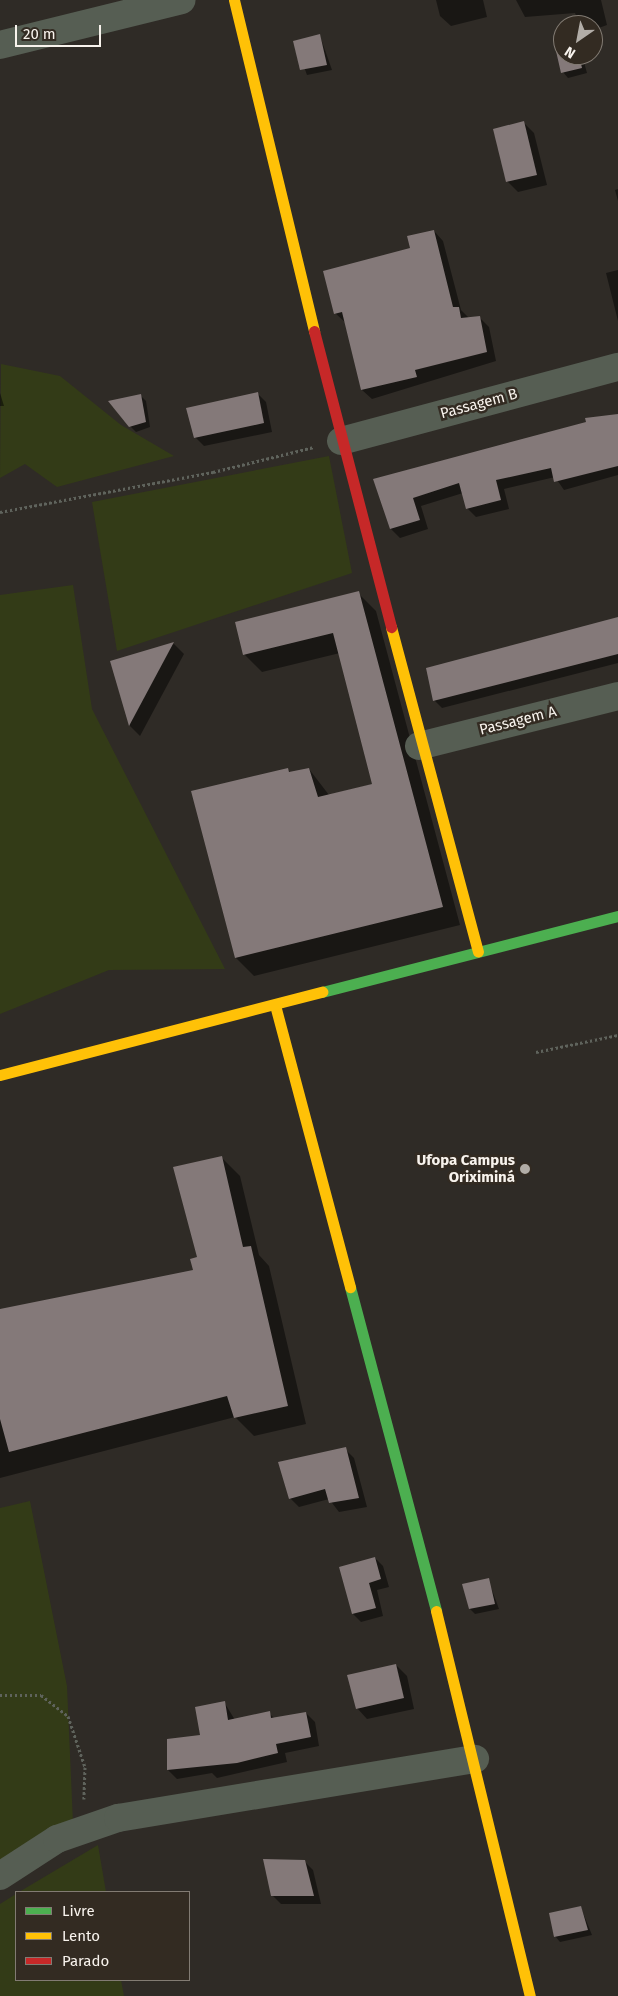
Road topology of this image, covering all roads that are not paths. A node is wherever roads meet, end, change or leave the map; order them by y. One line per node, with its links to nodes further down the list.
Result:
1 (182, 0): 3 (street)
2 (234, 0): 5 (street)
3 (0, 45)
4 (618, 367): 5 (street, Passagem B)
5 (341, 441): 7 (street)
6 (618, 696): 7 (street, Passagem A)
7 (419, 746): 9 (street)
8 (618, 916): 9 (street)
9 (478, 952): 10 (street)
10 (275, 1005): 11 (street); 12 (street)
11 (0, 1075)
12 (475, 1758): 13 (street); 14 (street)
13 (0, 1876)
14 (530, 1996)

